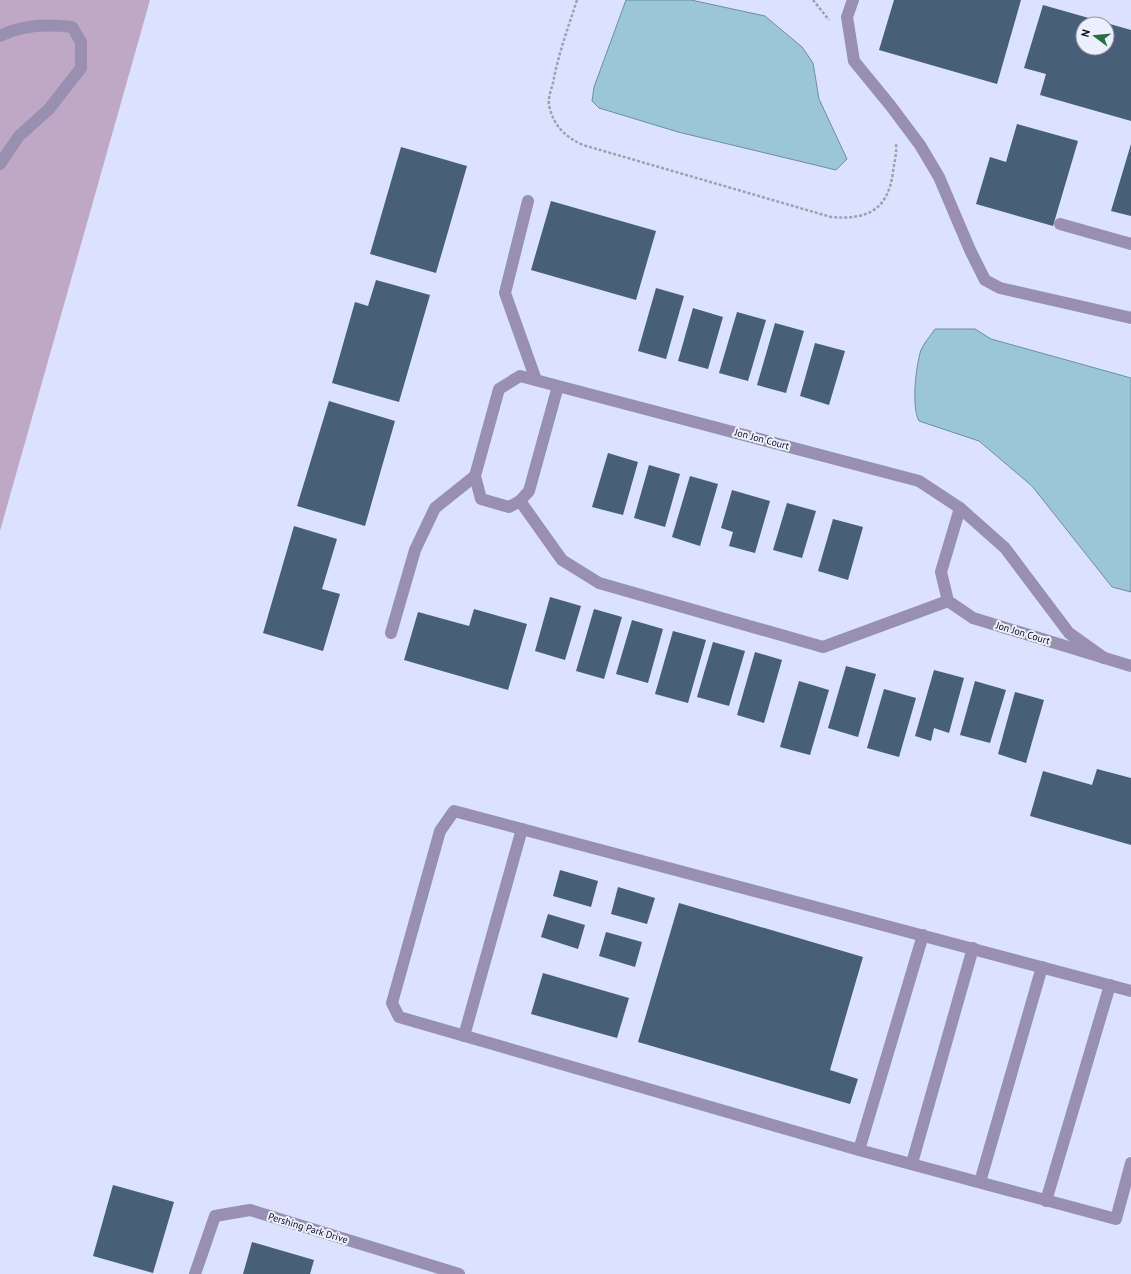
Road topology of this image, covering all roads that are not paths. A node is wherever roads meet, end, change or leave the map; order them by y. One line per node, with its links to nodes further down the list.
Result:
1 (853, 0): 7 (street)
2 (0, 36): 3 (street)
3 (0, 164)
4 (528, 201): 8 (street)
5 (1060, 224): 6 (street)
6 (1131, 244)
7 (1131, 318)
8 (536, 380): 9 (street, Jon Jon Court); 10 (street, Jon Jon Court)
9 (558, 386): 11 (street); 12 (street, Jon Jon Court)
10 (475, 476): 11 (street); 14 (street)
11 (520, 500): 13 (street)
12 (960, 508): 13 (street); 15 (street, Jon Jon Court)
13 (948, 601): 15 (street, Jon Jon Court)
14 (391, 633)
15 (1104, 658): 16 (street, Jon Jon Court)
16 (1131, 666)
17 (522, 829): 18 (street); 23 (street); 23 (street)
18 (923, 935): 19 (street); 24 (street)
19 (973, 948): 20 (street); 25 (street)
20 (1042, 967): 21 (street); 27 (street)
21 (1110, 985): 22 (street); 28 (street)
22 (1131, 991)
23 (464, 1036): 24 (street)
24 (858, 1150): 25 (street)
25 (912, 1163): 27 (street)
26 (1131, 1163): 28 (street)
27 (980, 1182): 28 (street)
28 (1046, 1201)
29 (195, 1274): 30 (street, Pershing Park Drive)
30 (459, 1274)

